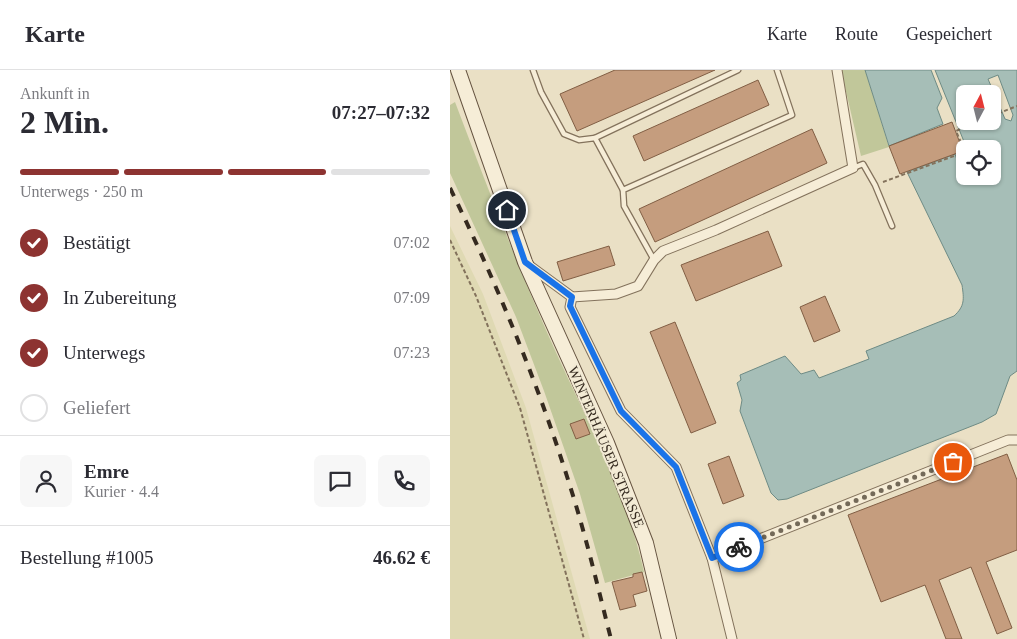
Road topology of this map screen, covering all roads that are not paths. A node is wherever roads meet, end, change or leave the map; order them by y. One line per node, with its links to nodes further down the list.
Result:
1 (458, 70): 11 (main road, WINTERHÄUSER STRASSE)
2 (533, 70): 6 (lane)
3 (738, 70): 6 (lane)
4 (777, 70): 8 (lane)
5 (836, 70): 7 (street)
6 (595, 138): 8 (lane)
7 (853, 168): 9 (lane); 10 (street)
8 (623, 190): 10 (lane)
9 (892, 226)
10 (654, 260): 12 (street)
11 (525, 262): 12 (street); 15 (main road, WINTERHÄUSER STRASSE)
12 (572, 297): 14 (street)
13 (1017, 440): 14 (street)
14 (712, 558): 16 (street)
15 (669, 639)
16 (732, 639)

